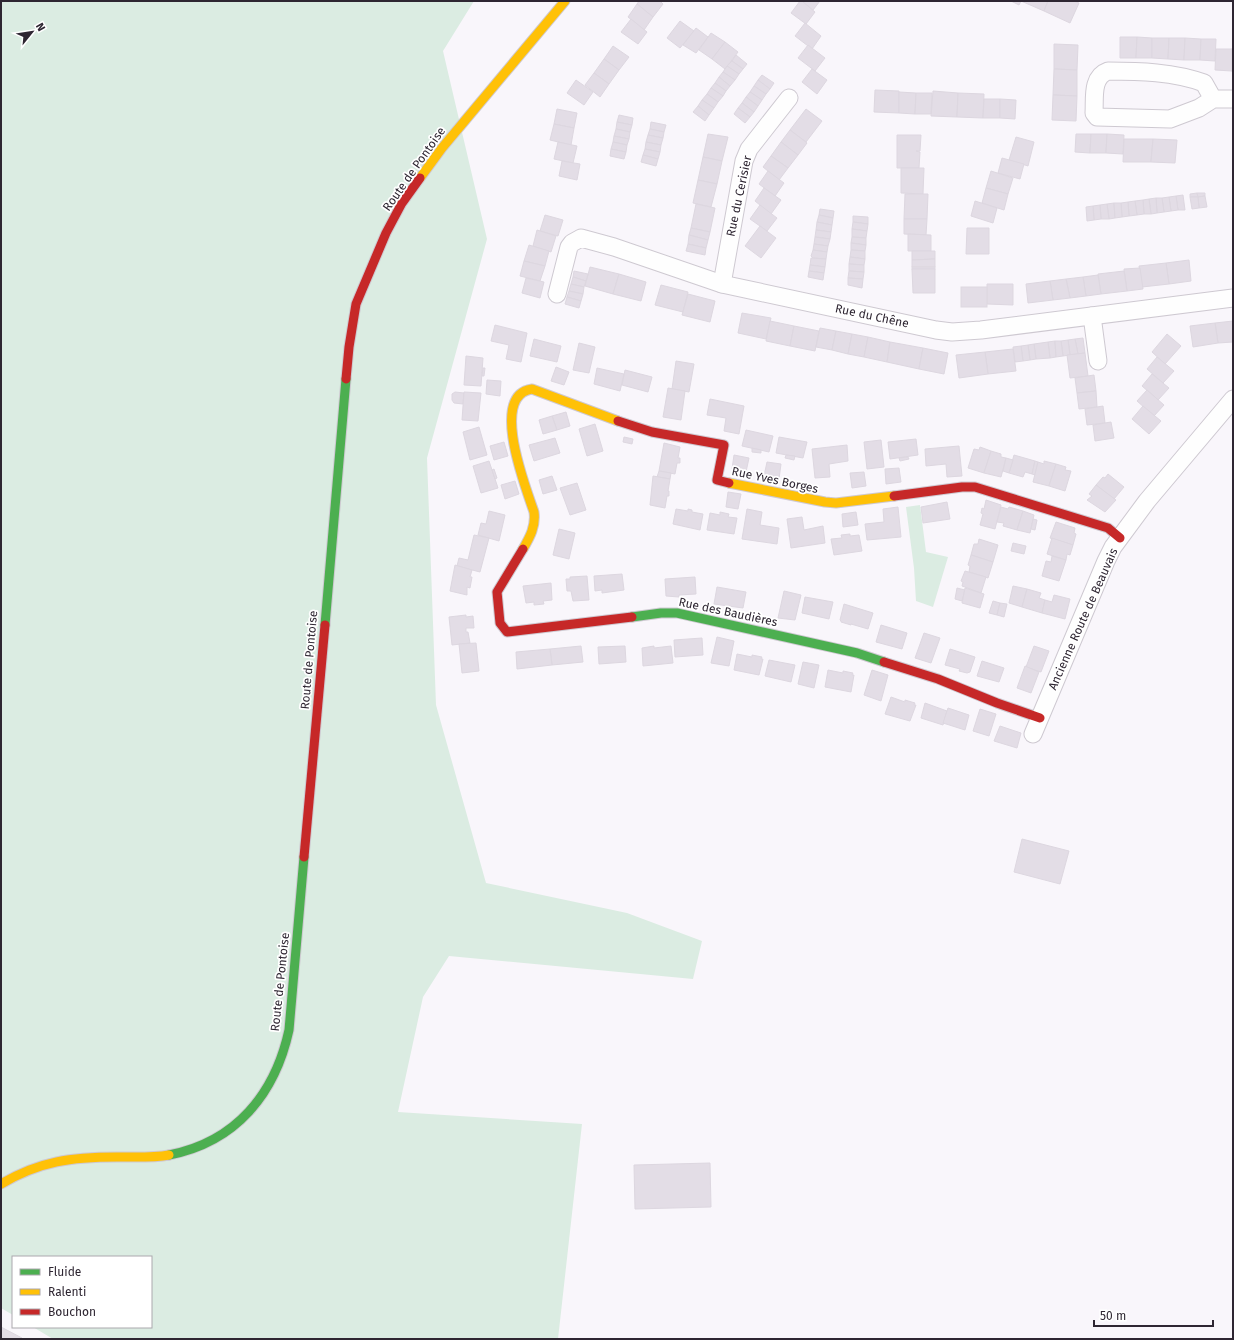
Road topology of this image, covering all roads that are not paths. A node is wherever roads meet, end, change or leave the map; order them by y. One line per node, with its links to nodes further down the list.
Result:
1 (565, 1): 15 (street, Route de Pontoise)
2 (789, 98): 5 (street, Rue du Cerisier)
3 (1213, 99): 3 (street); 4 (street)
4 (1233, 99)
5 (722, 284): 6 (street, Rue du Chêne); 8 (street, Rue du Chêne)
6 (558, 294)
7 (1233, 298): 8 (street, Rue du Chêne)
8 (1092, 316): 9 (street)
9 (1098, 361)
10 (1233, 399): 12 (street, Ancienne Route de Beauvais)
11 (534, 512): 12 (street, Rue Yves Borges); 13 (street, Rue des Baudières)
12 (1120, 538): 13 (street, Ancienne Route de Beauvais)
13 (1040, 718): 14 (street, Ancienne Route de Beauvais)
14 (1033, 734)
15 (1, 1184)

